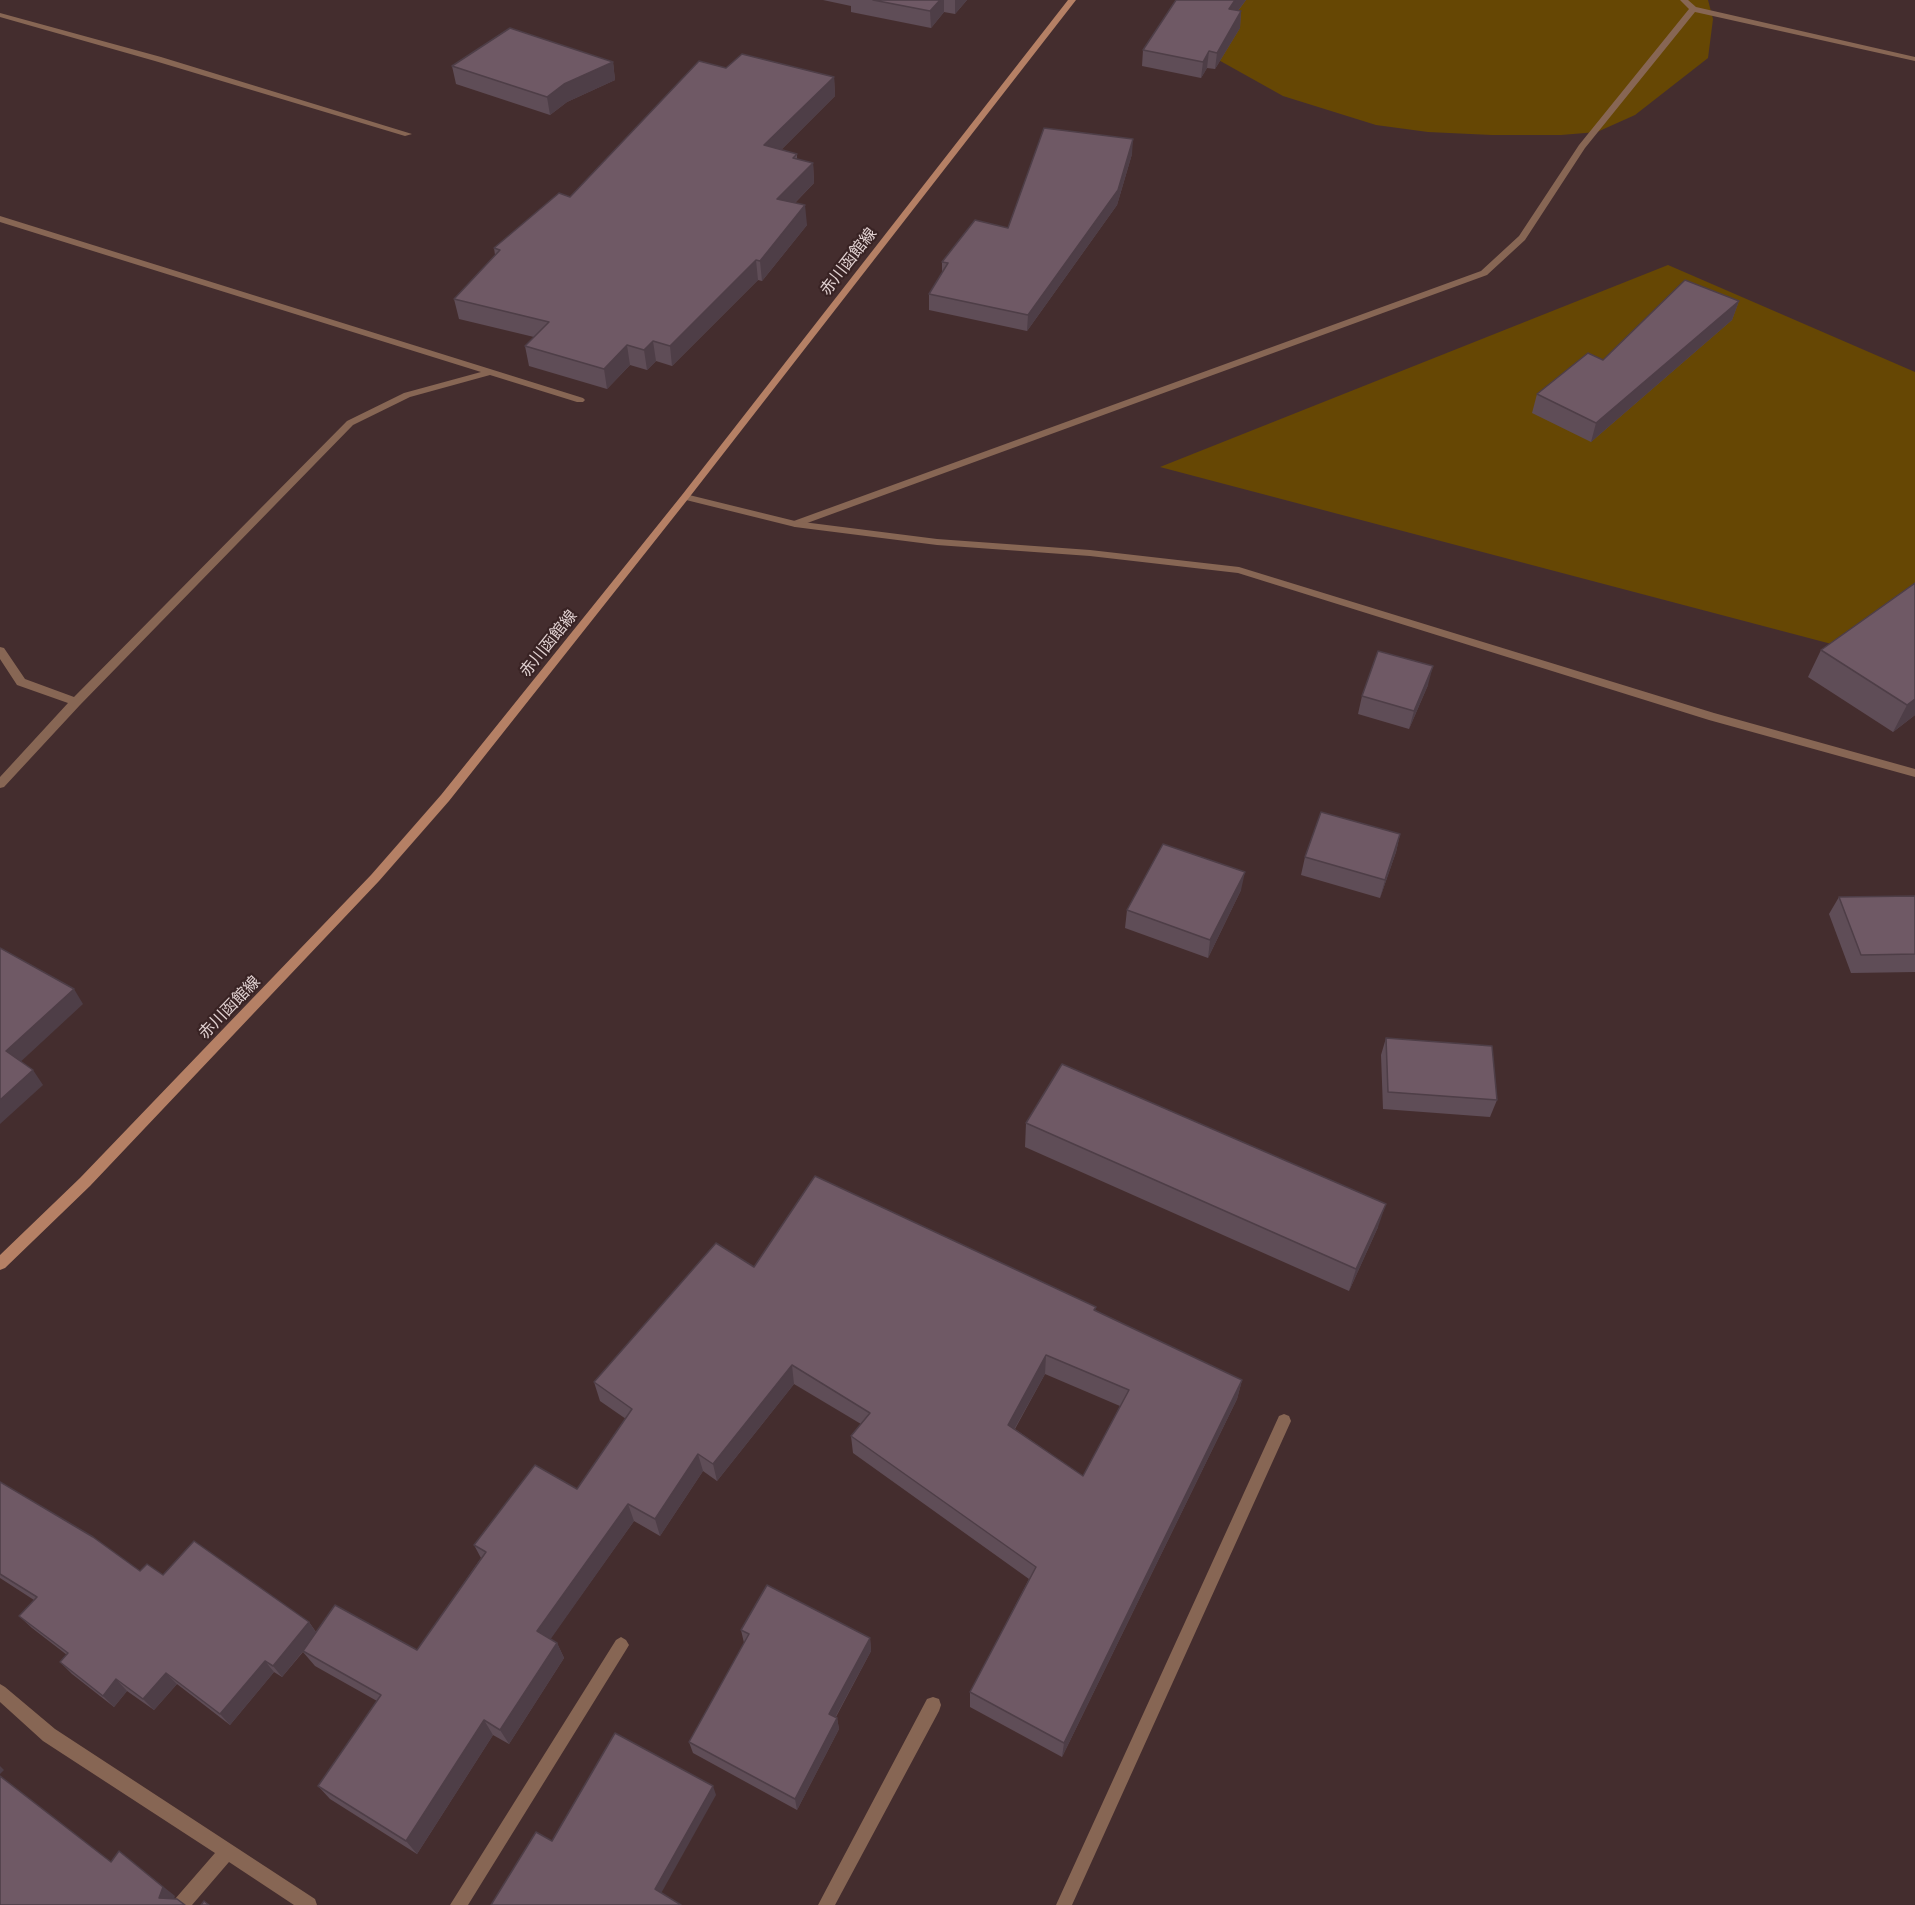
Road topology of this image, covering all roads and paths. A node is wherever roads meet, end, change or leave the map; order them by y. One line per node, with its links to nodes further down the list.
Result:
1 (1072, 0): 10 (main road, 赤川函館線)
2 (1684, 0): 3 (street)
3 (1693, 9): 5 (street); 11 (street)
4 (0, 15): 6 (street)
5 (1915, 59)
6 (408, 134)
7 (0, 219): 8 (street)
8 (491, 372): 9 (street); 13 (street)
9 (580, 400)
10 (686, 497): 11 (street); 16 (main road, 赤川函館線)
11 (795, 524): 14 (street)
12 (0, 651): 13 (street)
13 (76, 702): 15 (street)
14 (1915, 773)
15 (0, 784)
16 (0, 1264)
17 (1284, 1421): 26 (street)
18 (621, 1645): 24 (street)
19 (0, 1692): 21 (street)
20 (933, 1705): 25 (street)
21 (227, 1852): 22 (street); 23 (street)
22 (181, 1905)
23 (309, 1905)
24 (458, 1905)
25 (826, 1905)
26 (1064, 1905)

